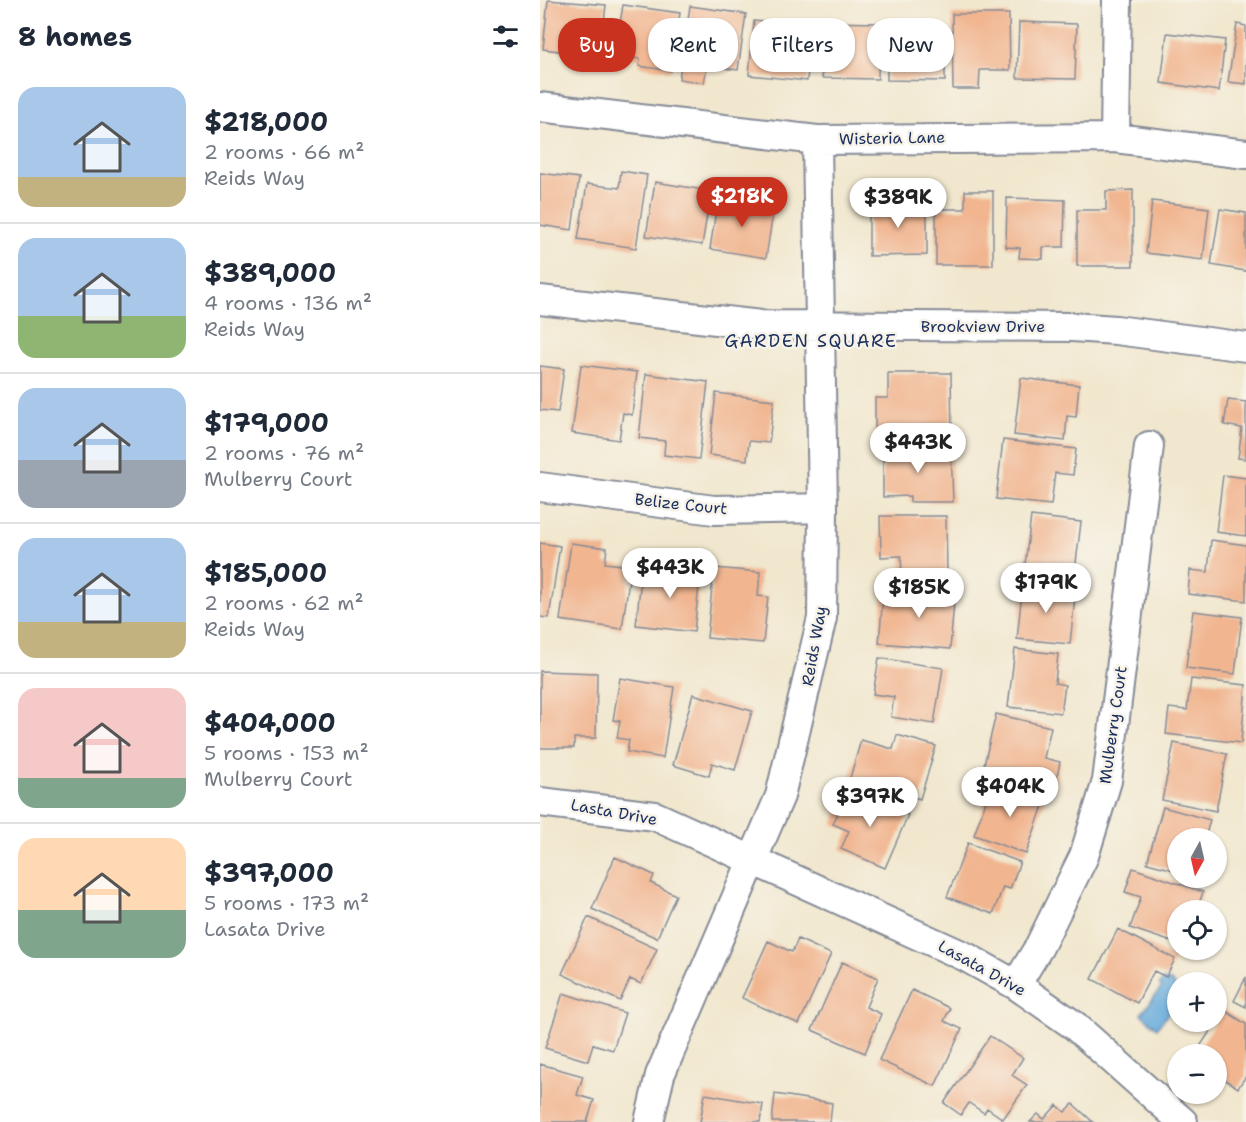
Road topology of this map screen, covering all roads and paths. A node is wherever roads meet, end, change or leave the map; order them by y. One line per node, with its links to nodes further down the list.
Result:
1 (1117, 0): 3 (street)
2 (540, 107): 4 (street, Wisteria Lane)
3 (1115, 138): 4 (street, Wisteria Lane); 5 (street, Wisteria Lane)
4 (818, 140): 7 (street, Reids Way)
5 (1246, 154)
6 (540, 300): 7 (street, Brookview Drive)
7 (820, 327): 8 (street, Brookview Drive); 11 (street, Reids Way)
8 (1246, 347)
9 (1149, 446): 14 (street, Mulberry Court)
10 (540, 487): 11 (street, Belize Court)
11 (823, 508): 13 (street, Reids Way)
12 (540, 802): 13 (street, Lasta Drive)
13 (753, 858): 14 (street, Lasata Drive); 15 (street, Reids Way)
14 (1016, 985): 16 (street, Lasata Drive)
15 (649, 1122)
16 (1183, 1122)

